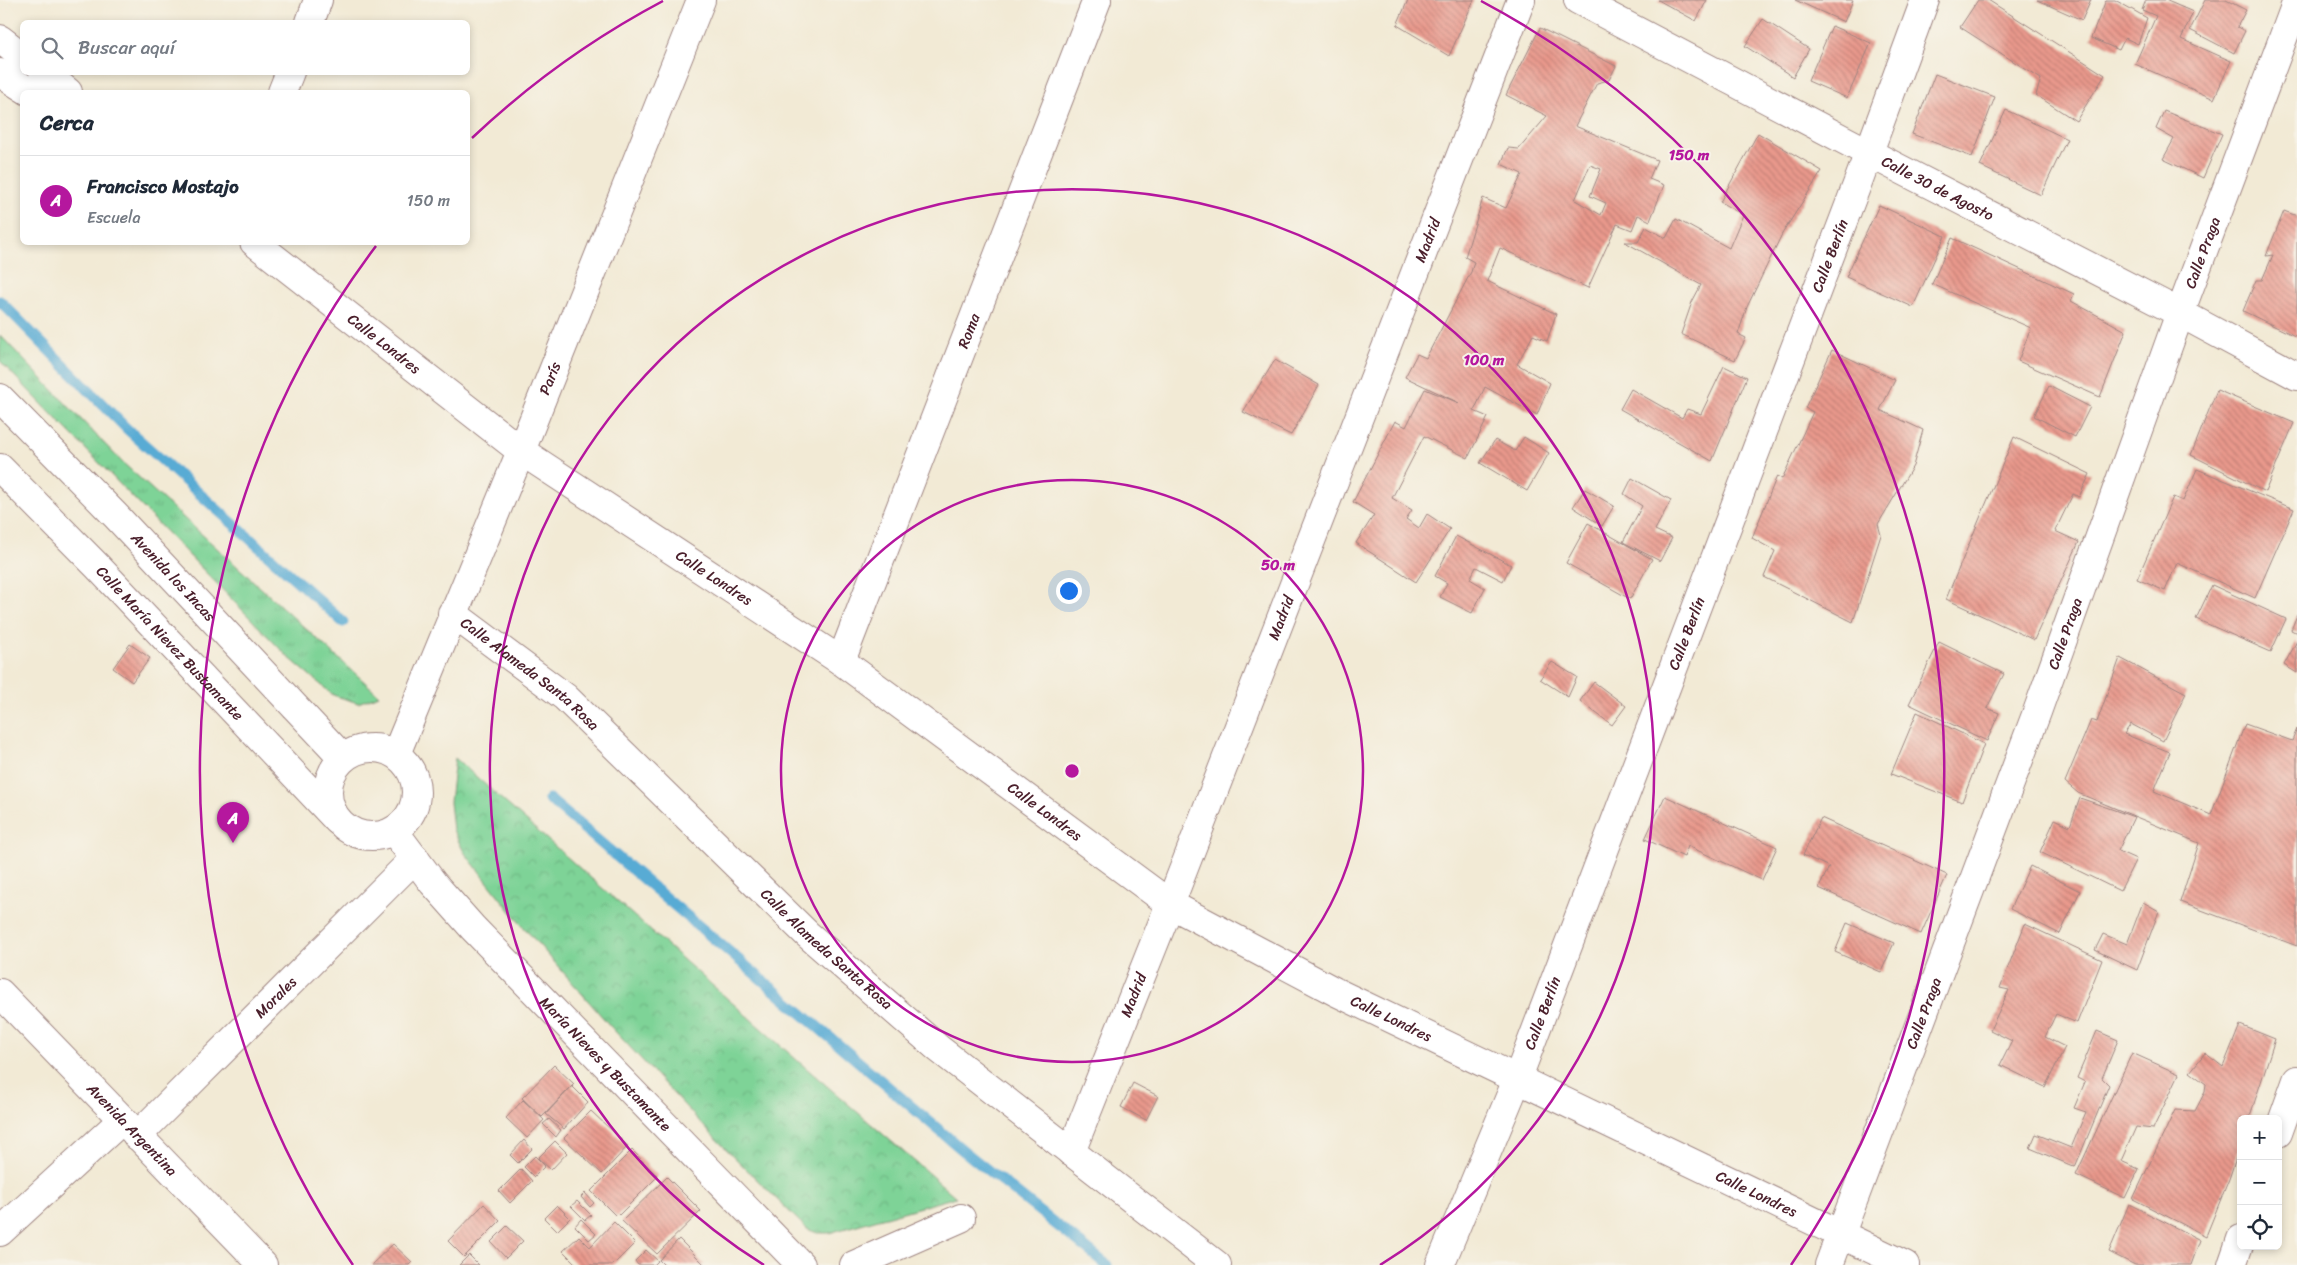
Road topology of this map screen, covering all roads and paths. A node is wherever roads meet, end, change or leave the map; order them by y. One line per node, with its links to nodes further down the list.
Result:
1 (318, 0): 8 (street)
2 (701, 0): 22 (street, París)
3 (1097, 0): 25 (street, Roma)
4 (1521, 0): 31 (street, Madrid)
5 (1578, 0): 17 (street, Calle 30 de Agosto)
6 (1925, 0): 17 (street, Calle Berlín)
7 (2297, 1): 19 (street, Calle Praga)
8 (311, 20)
9 (0, 38): 10 (street)
10 (20, 54)
11 (0, 73): 14 (street)
12 (47, 75): 15 (street)
13 (289, 75): 16 (street)
14 (27, 90)
15 (66, 90)
16 (283, 90)
17 (1869, 153): 19 (street, Calle 30 de Agosto); 33 (street, Calle Berlín)
18 (258, 245): 22 (street, Calle Londres)
19 (2180, 312): 20 (street, Calle 30 de Agosto); 40 (street, Calle Praga)
20 (2297, 376)
21 (0, 398): 27 (street, Avenida los Incas)
22 (521, 451): 24 (street, París); 25 (street, Calle Londres)
23 (0, 468): 28 (street, Calle María Nievez Bustamante)
24 (452, 614): 26 (street, París); 37 (street, Calle Alameda Santa Rosa)
25 (841, 662): 31 (street, Calle Londres)
26 (396, 754): 27 (street); 29 (street)
27 (343, 758): 28 (street)
28 (338, 821): 29 (street)
29 (394, 831): 30 (street, María Nieves y Bustamante)
30 (415, 858): 36 (street, Morales); 43 (street, María Nieves y Bustamante)
31 (1170, 904): 33 (street, Calle Londres); 37 (street, Madrid)
32 (0, 993): 36 (street, Avenida Argentina)
33 (1517, 1080): 40 (street, Calle Londres); 46 (street, Calle Berlín)
34 (2297, 1080): 35 (street)
35 (2282, 1122)
36 (130, 1128): 39 (street, Morales); 42 (street, Avenida Argentina)
37 (1070, 1152): 45 (street, Calle Alameda Santa Rosa)
38 (961, 1218): 44 (street)
39 (0, 1232)
40 (1841, 1233): 47 (street, Calle Praga); 48 (street, Calle Londres)
41 (2237, 1250): 49 (street)
42 (263, 1265)
43 (801, 1265)
44 (854, 1265)
45 (1217, 1265)
46 (1440, 1265)
47 (1829, 1265)
48 (1905, 1265)
49 (2232, 1265)

